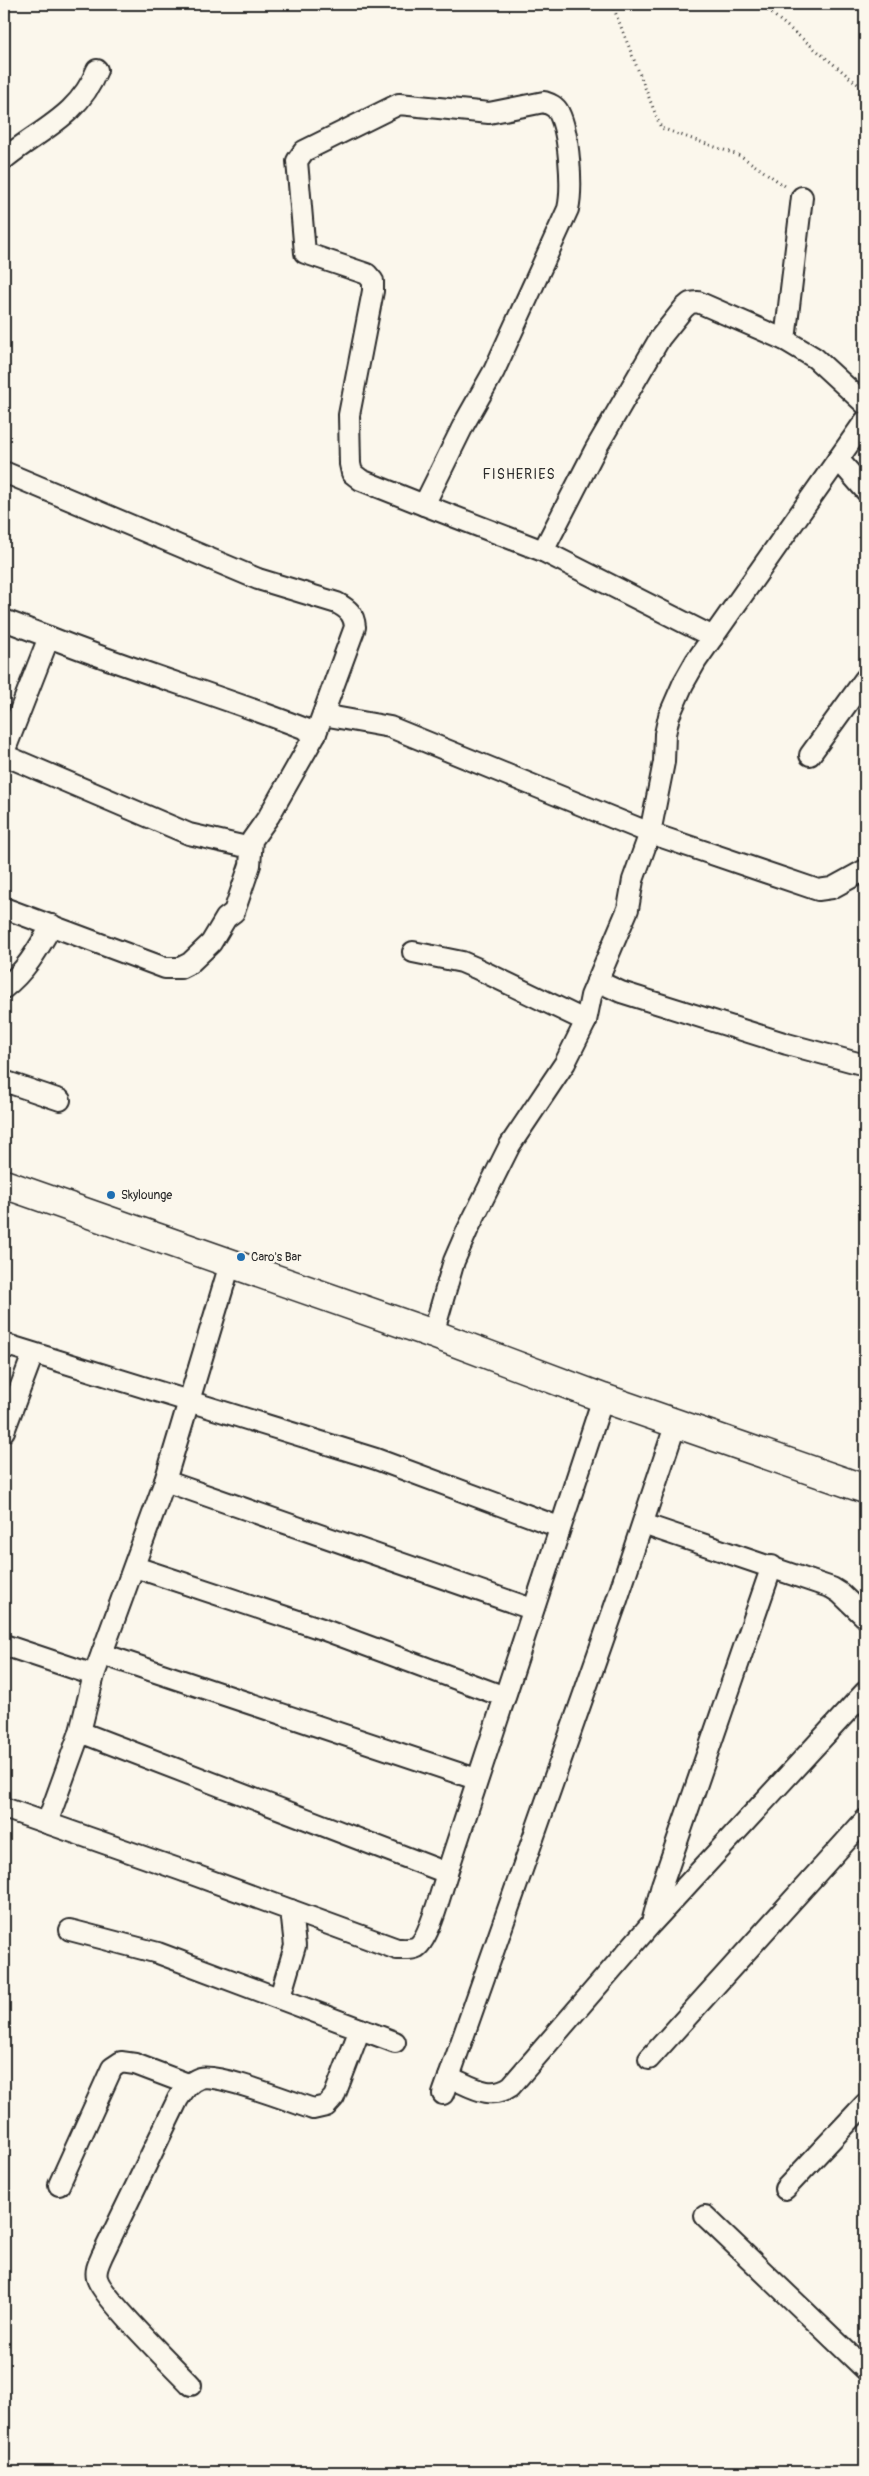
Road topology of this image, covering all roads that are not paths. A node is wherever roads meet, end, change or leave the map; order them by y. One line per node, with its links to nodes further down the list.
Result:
1 (97, 70): 2 (street)
2 (4, 159)
3 (802, 198): 4 (street)
4 (785, 340): 5 (street); 11 (street)
5 (865, 404)
6 (865, 422): 7 (street)
7 (838, 459): 9 (street); 13 (street)
8 (4, 472): 16 (street)
9 (865, 490)
10 (424, 505): 10 (street); 11 (street)
11 (543, 551): 13 (street)
12 (4, 620): 14 (street)
13 (713, 636): 19 (street)
14 (49, 637): 16 (street); 17 (street)
15 (865, 679): 18 (street)
16 (319, 724): 19 (street); 20 (street)
17 (4, 753): 20 (street)
18 (810, 755)
19 (650, 833): 21 (street); 25 (street)
20 (251, 848): 23 (street)
21 (865, 870)
22 (4, 908): 23 (street)
23 (52, 925): 26 (street)
24 (413, 952): 27 (street)
25 (597, 982): 27 (street); 28 (street)
26 (4, 988)
27 (586, 1020): 33 (street)
28 (865, 1065)
29 (4, 1081): 30 (street)
30 (60, 1100)
31 (4, 1184): 32 (main road)
32 (230, 1264): 33 (main road); 37 (street)
33 (433, 1334): 36 (main road)
34 (4, 1344): 35 (street)
35 (33, 1354): 37 (street); 39 (street)
36 (603, 1398): 38 (main road); 43 (street)
37 (188, 1402): 40 (street); 43 (street)
38 (676, 1423): 41 (main road); 42 (street)
39 (4, 1430)
40 (165, 1481): 45 (street); 46 (street)
41 (865, 1489)
42 (643, 1524): 44 (street); 60 (street)
43 (559, 1527): 46 (street)
44 (772, 1566): 47 (street); 60 (street)
45 (135, 1567): 49 (street); 52 (street)
46 (532, 1609): 52 (street)
47 (865, 1617)
48 (4, 1645): 50 (street)
49 (102, 1654): 50 (street); 54 (street)
50 (94, 1674): 53 (street)
51 (865, 1692): 60 (street)
52 (505, 1697): 54 (street)
53 (80, 1732): 57 (street); 58 (street)
54 (476, 1779): 58 (street)
55 (4, 1808): 57 (street)
56 (865, 1820): 65 (street)
57 (46, 1823): 59 (street)
58 (447, 1873): 59 (street)
59 (291, 1910): 62 (street)
60 (652, 1924)
61 (70, 1930): 62 (street)
62 (280, 1997): 63 (street)
63 (360, 2029): 64 (street); 66 (street)
64 (394, 2042)
65 (649, 2058)
66 (188, 2084): 68 (street); 72 (street)
67 (865, 2104): 69 (street)
68 (59, 2185)
69 (785, 2189)
70 (705, 2216): 71 (street)
71 (865, 2369)
72 (191, 2385)

